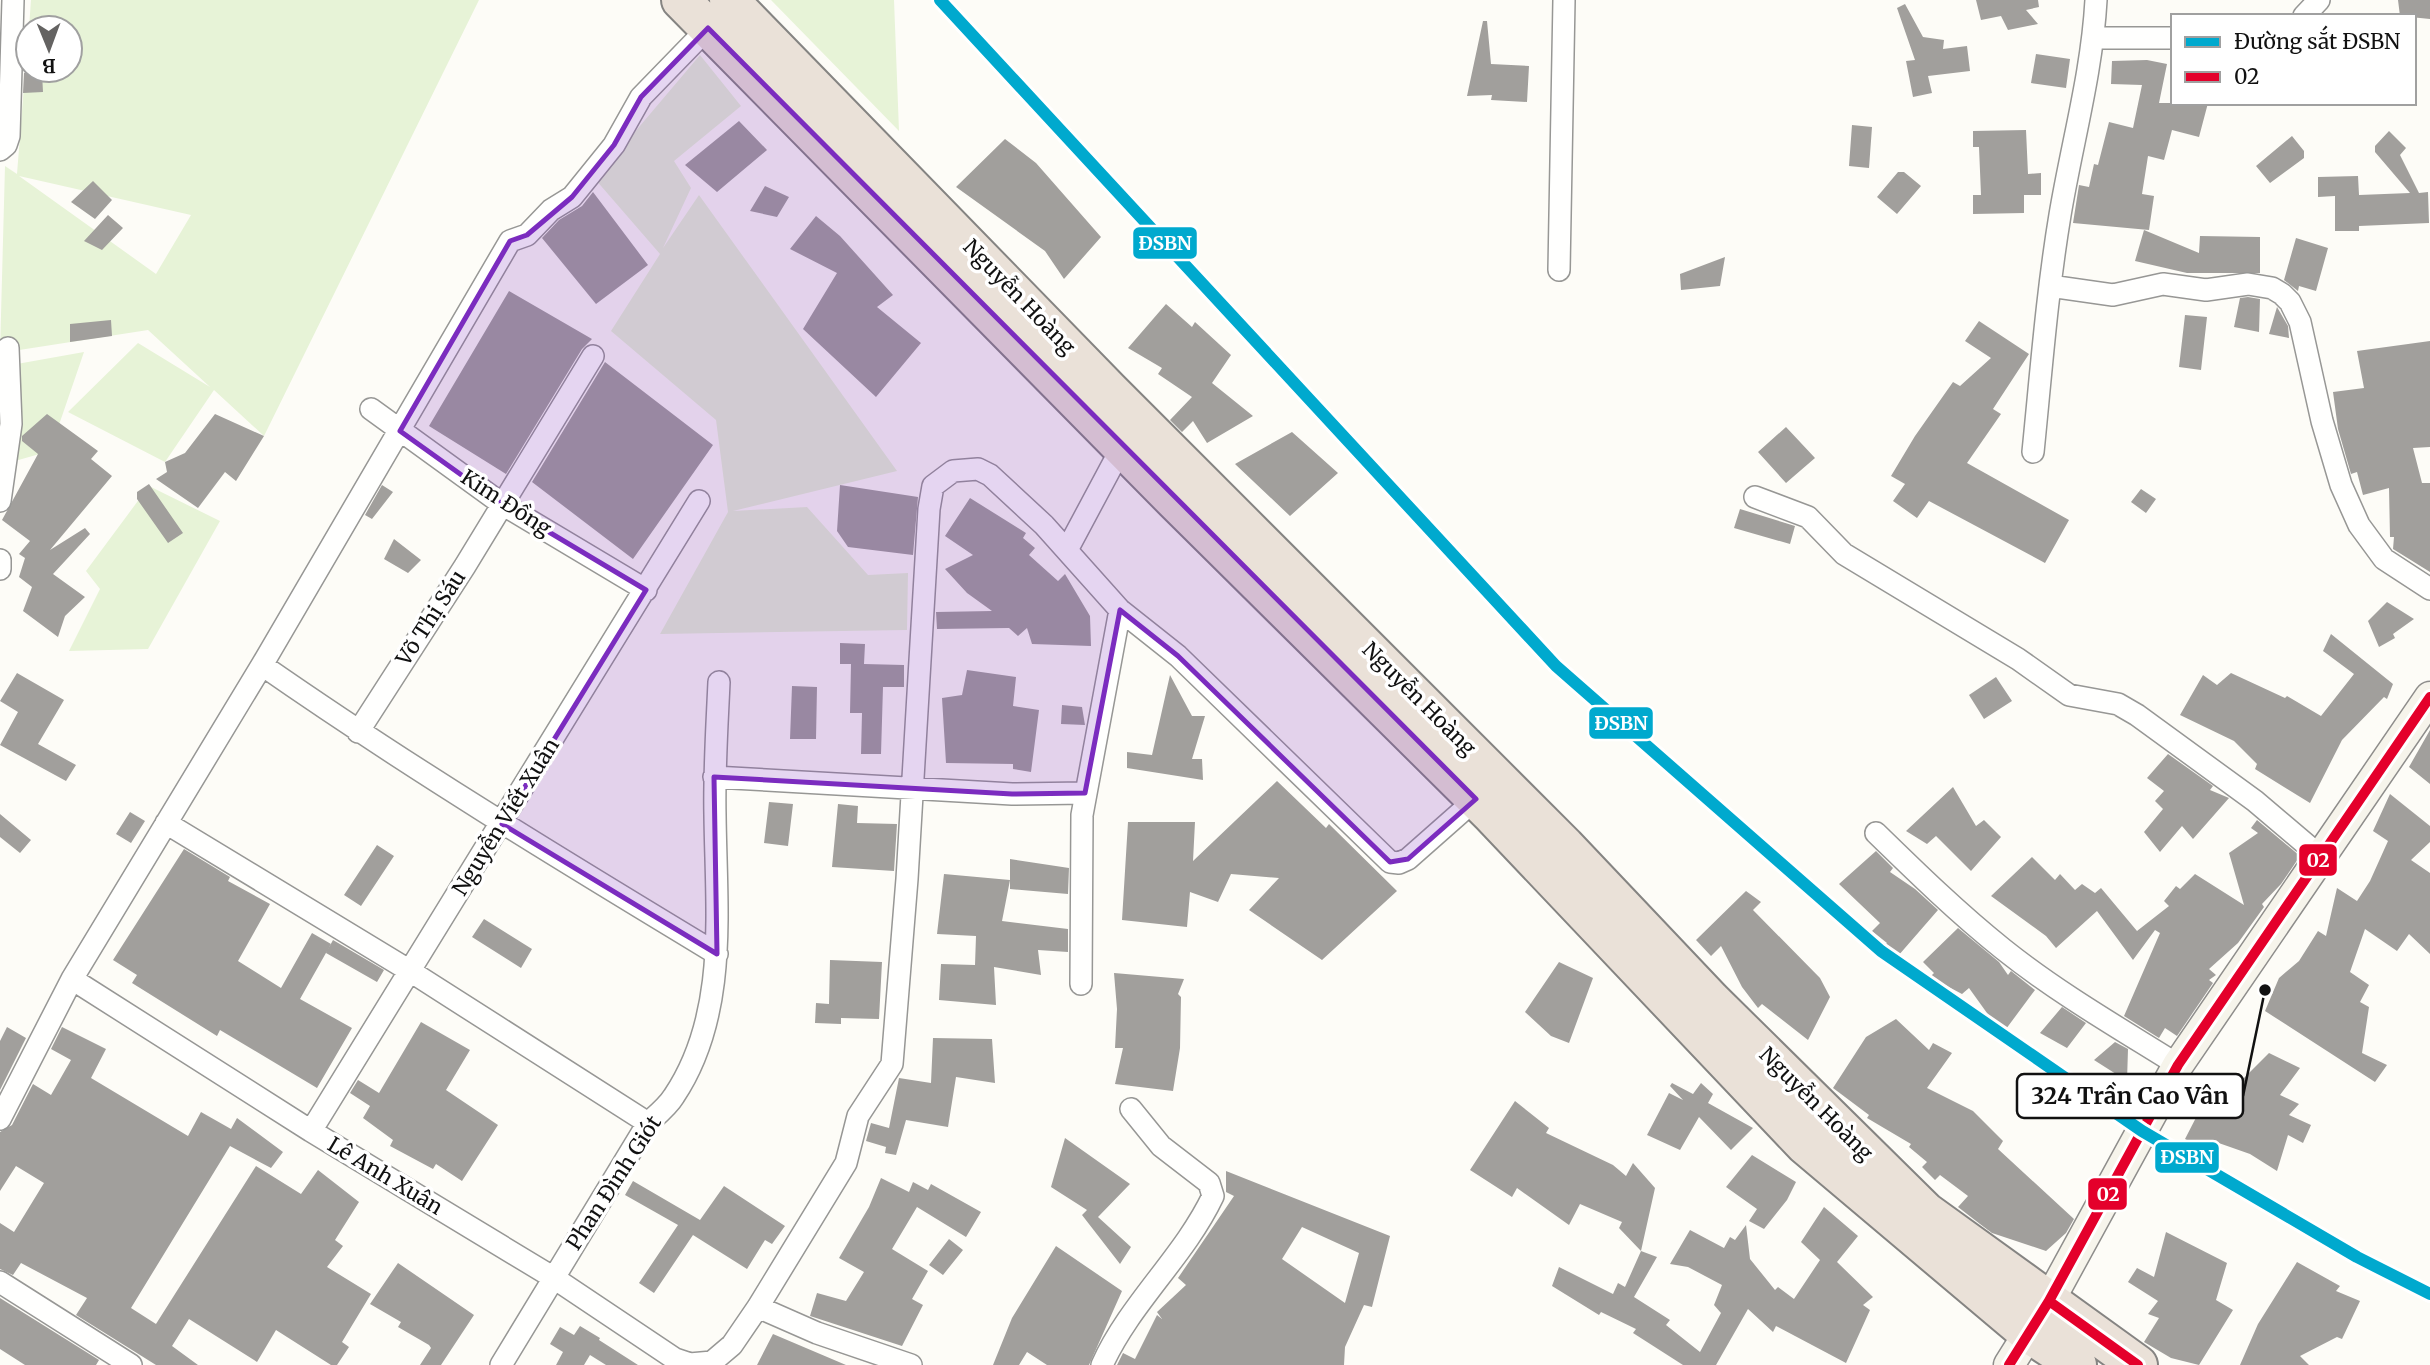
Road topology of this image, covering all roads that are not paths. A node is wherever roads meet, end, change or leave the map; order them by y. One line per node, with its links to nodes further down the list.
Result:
1 (13, 0): 10 (street)
2 (681, 0): 6 (highway, Nguyễn Hoàng)
3 (1564, 0): 11 (street)
4 (2096, 0): 8 (street)
5 (2319, 0): 7 (street)
6 (718, 14): 16 (street); 17 (highway, Nguyễn Hoàng); 52 (highway, Nguyễn Hoàng)
7 (2306, 14)
8 (2094, 38): 9 (street); 12 (street)
9 (2171, 38)
10 (0, 150)
11 (1559, 270)
12 (2050, 286): 18 (street); 26 (street)
13 (8, 348): 20 (street)
14 (593, 356): 22 (street, Võ Thị Sáu)
15 (371, 409): 16 (street, Kim Đồng)
16 (400, 431): 22 (street, Kim Đồng); 29 (street)
17 (1122, 447): 23 (street); 36 (highway, Nguyễn Hoàng)
18 (2033, 452)
19 (1755, 497): 40 (street)
20 (0, 501)
21 (699, 501): 27 (street, Nguyễn Viết Xuân)
22 (502, 504): 27 (street, Kim Đồng); 32 (street, Võ Thị Sáu)
23 (1067, 550): 28 (street); 34 (street)
24 (0, 560): 25 (street)
25 (0, 569)
26 (2430, 589)
27 (646, 590): 38 (street, Nguyễn Viết Xuân)
28 (1120, 610): 35 (street); 36 (street)
29 (262, 665): 32 (street); 37 (street)
30 (719, 682): 33 (street, Phan Đình Giót)
31 (2430, 697): 40 (main road)
32 (358, 732): 38 (street)
33 (714, 777): 34 (street); 41 (street, Phan Đình Giót)
34 (912, 789): 35 (street); 53 (street)
35 (1085, 793): 44 (street)
36 (1476, 799): 54 (highway, Nguyễn Hoàng)
37 (166, 823): 42 (street); 43 (street)
38 (502, 824): 41 (street); 42 (street, Nguyễn Viết Xuân)
39 (1875, 833): 45 (street)
40 (2320, 857): 45 (main road)
41 (717, 954): 48 (street, Phan Đình Giót)
42 (410, 971): 48 (street); 49 (street, Nguyễn Viết Xuân)
43 (72, 979): 47 (street); 49 (street, Lê Anh Xuân)
44 (1081, 984)
45 (2178, 1066): 52 (main road)
46 (1131, 1109): 59 (street)
47 (0, 1119)
48 (648, 1123): 50 (street, Phan Đình Giót)
49 (311, 1131): 50 (street, Lê Anh Xuân)
50 (554, 1278): 55 (street, Lê Anh Xuân); 57 (street, Phan Đình Giót)
51 (0, 1282): 56 (street)
52 (2049, 1301): 54 (main road); 62 (highway, Nguyễn Hoàng)
53 (758, 1307): 55 (street); 58 (street)
54 (2028, 1333): 60 (main road); 61 (highway, Nguyễn Hoàng)
55 (701, 1364)
56 (131, 1365)
57 (501, 1365)
58 (911, 1365)
59 (1102, 1365)
60 (2009, 1365)
61 (2077, 1365)
62 (2137, 1365)

